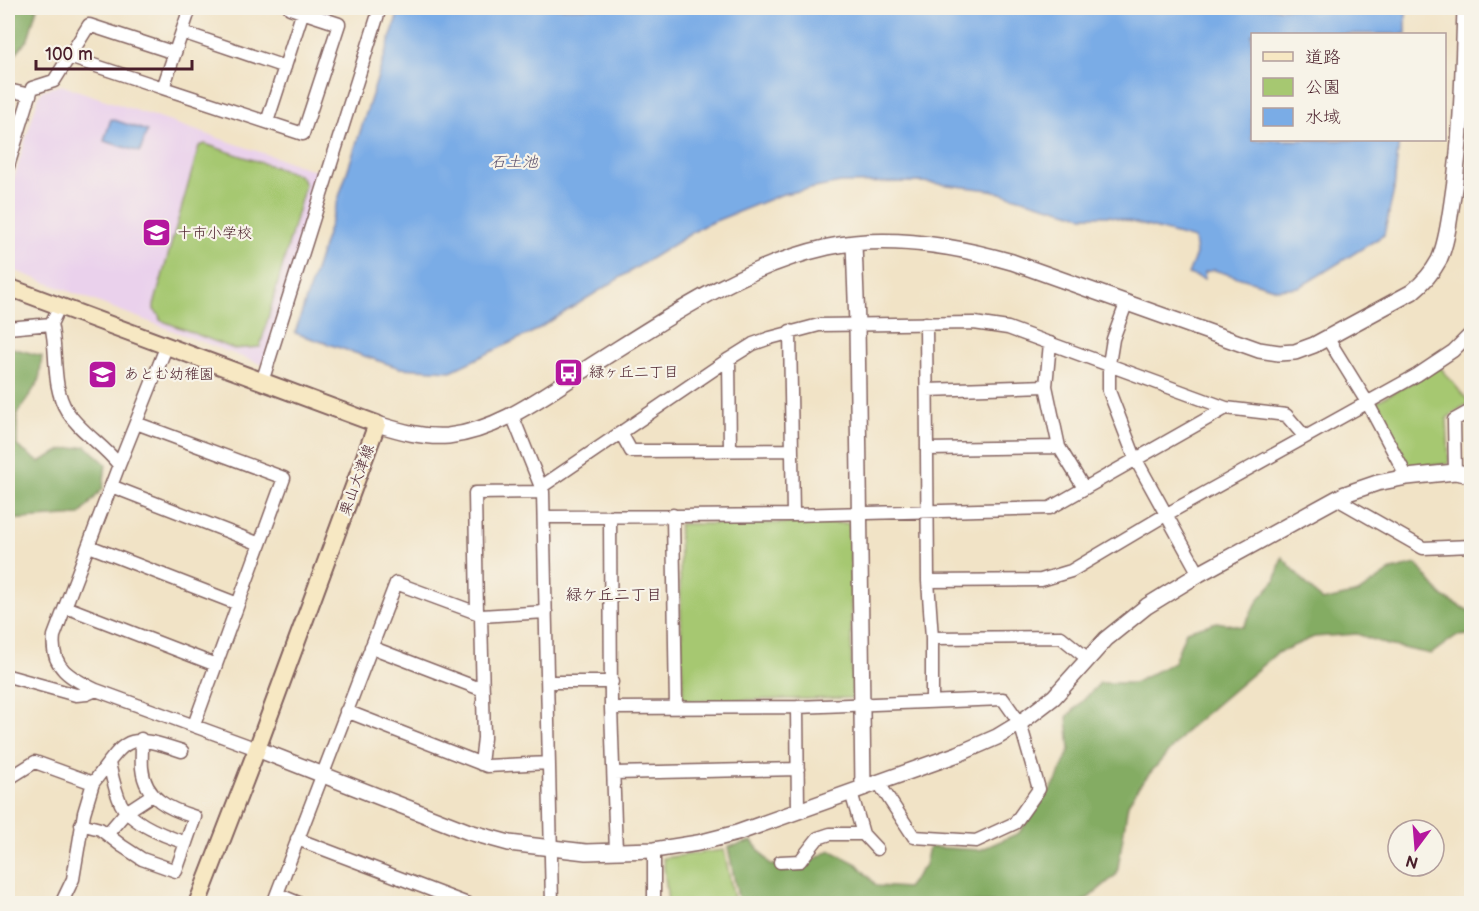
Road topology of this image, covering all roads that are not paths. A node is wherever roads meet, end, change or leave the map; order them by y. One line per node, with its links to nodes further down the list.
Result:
1 (190, 8): 6 (street)
2 (290, 8): 5 (street)
3 (380, 8): 31 (street)
4 (1465, 8): 26 (street)
5 (304, 10): 9 (street); 13 (street)
6 (182, 32): 7 (street); 9 (street)
7 (175, 53): 8 (street); 10 (street)
8 (69, 57): 10 (street); 12 (street)
9 (285, 67): 13 (street)
10 (163, 88): 13 (street)
11 (8, 90): 12 (street)
12 (30, 95): 14 (street)
13 (267, 122)
14 (10, 152): 15 (street)
15 (8, 166)
16 (854, 244): 18 (street); 22 (street); 37 (street)
17 (8, 287): 19 (main road, 栗山大津線)
18 (1126, 304): 26 (street); 30 (street)
19 (60, 305): 21 (street); 28 (main road, 栗山大津線)
20 (926, 323): 22 (street); 27 (street); 33 (street)
21 (51, 324): 23 (street); 47 (street)
22 (857, 324): 24 (street); 56 (street)
23 (8, 328)
24 (790, 331): 29 (street); 45 (street)
25 (1472, 332): 34 (street)
26 (1328, 339): 34 (street)
27 (1050, 343): 30 (street); 32 (street)
28 (167, 345): 31 (main road, 栗山大津線); 38 (street)
29 (729, 359): 40 (street); 44 (street)
30 (1109, 364): 35 (street); 46 (street)
31 (262, 382): 39 (main road, 栗山大津線)
32 (1046, 386): 33 (street); 42 (street)
33 (927, 390): 43 (street)
34 (1366, 402): 41 (street); 50 (street)
35 (1226, 408): 41 (street); 46 (street)
36 (1472, 410): 48 (street)
37 (512, 415): 39 (street); 53 (street)
38 (136, 423): 47 (street); 62 (street)
39 (377, 424): 89 (main road, 栗山大津線)
40 (621, 433): 44 (street); 53 (street)
41 (1305, 437): 57 (street)
42 (1059, 447): 43 (street); 52 (street)
43 (928, 449): 55 (street)
44 (730, 450): 45 (street)
45 (792, 450): 59 (street)
46 (1135, 458): 52 (street); 57 (street)
47 (119, 465): 51 (street)
48 (1455, 472): 49 (street); 50 (street)
49 (1472, 474)
50 (1407, 477): 54 (street)
51 (111, 486): 62 (street); 63 (street)
52 (1084, 488): 55 (street)
53 (542, 490): 61 (street); 70 (street)
54 (1337, 499): 64 (street); 65 (street)
55 (928, 510): 56 (street); 66 (street)
56 (858, 513): 59 (street); 81 (street)
57 (1167, 514): 65 (street); 66 (street)
58 (673, 515): 59 (street); 60 (street); 84 (street)
59 (793, 515)
60 (610, 516): 61 (street); 77 (street)
61 (544, 517): 69 (street)
62 (260, 544): 67 (street)
63 (89, 546): 67 (street); 68 (street)
64 (1472, 546)
65 (1199, 574): 73 (street)
66 (928, 581): 71 (street)
67 (238, 604): 74 (street)
68 (66, 606): 74 (street); 78 (street)
69 (546, 612): 70 (street); 76 (street)
70 (479, 614): 72 (street); 79 (street)
71 (932, 638): 73 (street); 80 (street)
72 (372, 647): 79 (street); 85 (street)
73 (1088, 659): 86 (street)
74 (216, 665): 87 (street)
75 (8, 676): 78 (street)
76 (548, 682): 77 (street); 92 (street)
77 (612, 682): 83 (street)
78 (96, 690): 87 (street)
79 (483, 690): 93 (street)
80 (932, 702): 81 (street); 86 (street)
81 (861, 705): 82 (street); 100 (street)
82 (797, 707): 84 (street); 94 (street)
83 (611, 708): 84 (street); 95 (street)
84 (676, 708)
85 (346, 711): 93 (street); 96 (street)
86 (1020, 723): 99 (street); 99 (street)
87 (194, 725): 89 (street)
88 (141, 740): 90 (street); 91 (street); 101 (street)
89 (257, 749): 96 (street); 116 (main road, 栗山大津線)
90 (182, 751)
91 (108, 763): 98 (street); 103 (street)
92 (549, 763): 93 (street); 109 (street)
93 (481, 764)
94 (798, 770): 95 (street); 102 (street)
95 (614, 773): 112 (street)
96 (322, 775): 107 (street); 109 (street)
97 (8, 779): 98 (street)
98 (93, 783): 104 (street)
99 (878, 783): 100 (street)
100 (857, 790): 102 (street); 106 (street)
101 (152, 795): 103 (street); 108 (street)
102 (798, 811): 111 (street)
103 (126, 812): 105 (street); 108 (street)
104 (81, 825): 105 (street); 115 (street)
105 (108, 833): 108 (street)
106 (863, 834): 110 (street); 113 (street)
107 (297, 839): 114 (street); 118 (street)
108 (186, 843)
109 (552, 849): 112 (street); 119 (street)
110 (877, 849)
111 (654, 850): 112 (street); 120 (street)
112 (616, 852)
113 (780, 862)
114 (275, 899): 117 (street)
115 (61, 903)
116 (197, 903)
117 (301, 903)
118 (468, 903)
119 (552, 903)
120 (654, 903)

